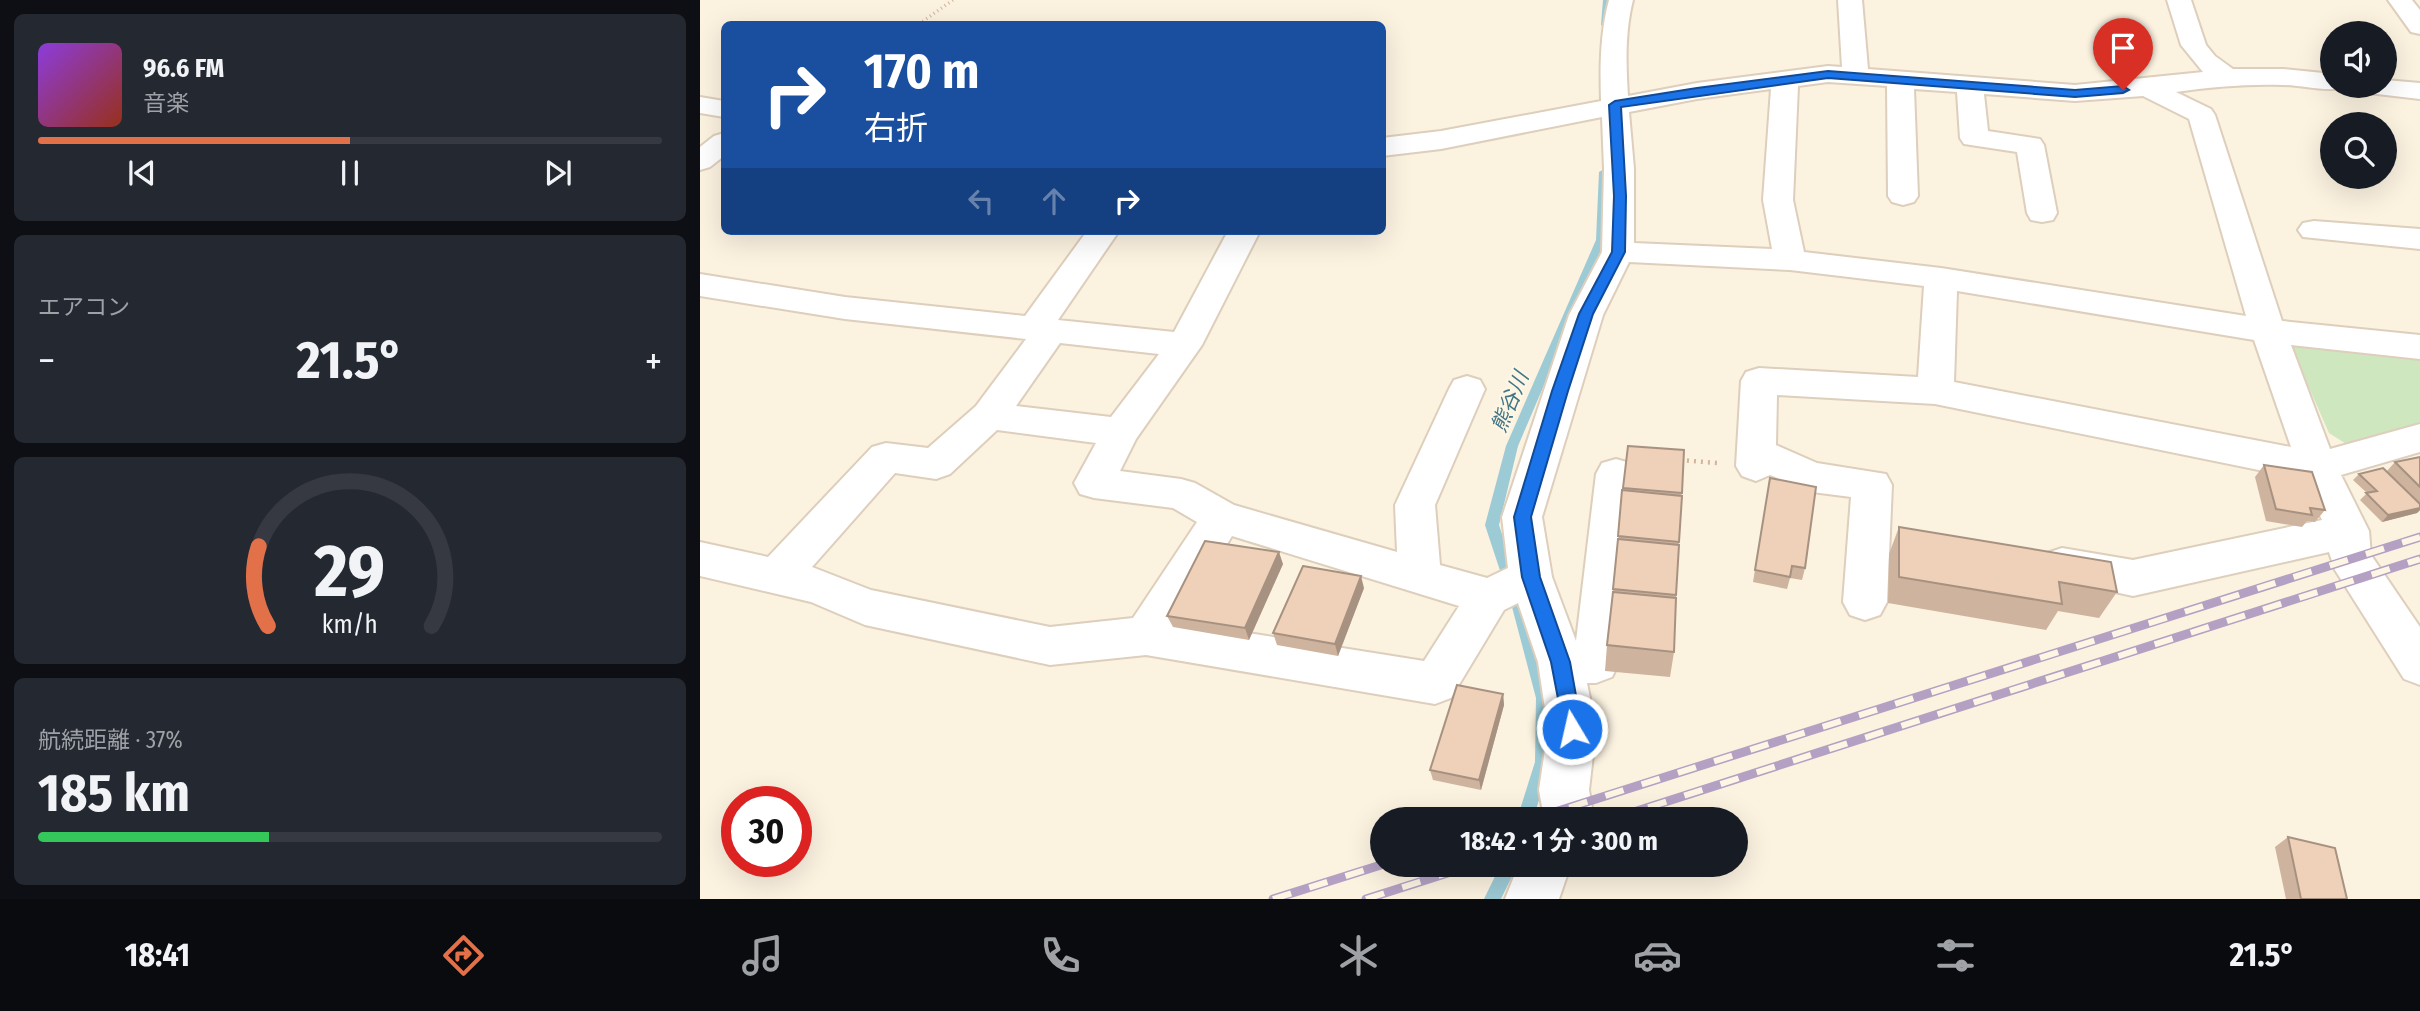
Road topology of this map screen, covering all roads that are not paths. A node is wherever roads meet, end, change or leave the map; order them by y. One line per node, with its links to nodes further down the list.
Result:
1 (1621, 0): 14 (street)
2 (1850, 0): 4 (street)
3 (2179, 0): 5 (street)
4 (1855, 76): 6 (street); 7 (street)
5 (2228, 77): 8 (street); 10 (street)
6 (1899, 79): 9 (street); 19 (street)
7 (1785, 81): 14 (street); 26 (street)
8 (2320, 81)
9 (1970, 86): 10 (street); 20 (street)
10 (2147, 88): 30 (street)
11 (2397, 89): 12 (street)
12 (2420, 91)
13 (700, 105): 15 (street)
14 (1615, 105): 17 (street); 25 (street)
15 (721, 108)
16 (721, 144): 18 (street)
17 (1386, 147)
18 (700, 161)
19 (1903, 196)
20 (2042, 213)
21 (2314, 230): 24 (street)
22 (1101, 235): 29 (street)
23 (1242, 235): 31 (street)
24 (2420, 239)
25 (1618, 252): 26 (street); 45 (street)
26 (1790, 260): 27 (street)
27 (1941, 278): 30 (street); 34 (street)
28 (700, 285): 29 (street)
29 (1043, 329): 31 (street); 35 (street)
30 (2268, 331): 32 (street); 38 (street)
31 (1184, 345): 36 (street)
32 (2420, 347)
33 (1467, 389): 46 (street)
34 (1935, 391): 38 (street); 48 (street)
35 (989, 415): 36 (street); 44 (street)
36 (1121, 432): 40 (street)
37 (2420, 438): 38 (street)
38 (2317, 467): 41 (street)
39 (1616, 474): 50 (street)
40 (1222, 517): 46 (street); 49 (street)
41 (2348, 531): 42 (street); 51 (street)
42 (2020, 558)
43 (700, 559): 44 (street)
44 (777, 576): 49 (street)
45 (1531, 577): 47 (street); 50 (street)
46 (1420, 578): 47 (street)
47 (1489, 597): 49 (street)
48 (1865, 602)
49 (1146, 636)
50 (1561, 662): 52 (street)
51 (2420, 665)
52 (1567, 807)
53 (1540, 877): 54 (street)
54 (1532, 899)

